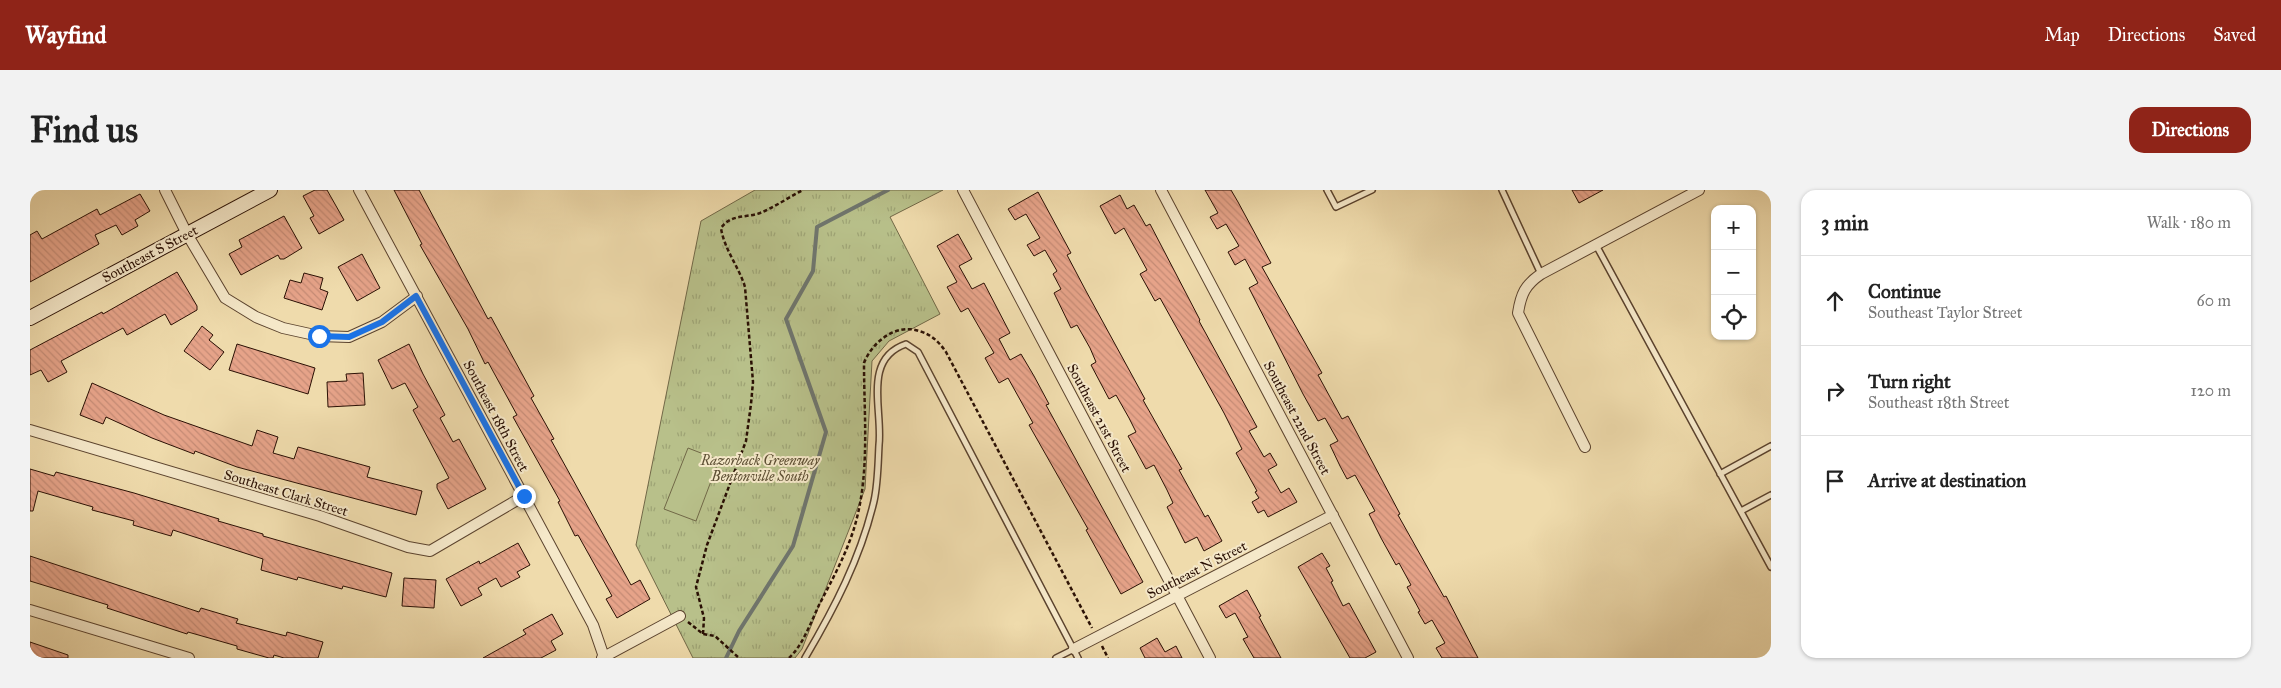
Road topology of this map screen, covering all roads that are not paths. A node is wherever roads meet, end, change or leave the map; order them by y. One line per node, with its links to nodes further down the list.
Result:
1 (165, 190): 10 (street)
2 (270, 190): 10 (street, Southeast S Street)
3 (359, 190): 13 (street, Southeast 18th Street)
4 (963, 190): 24 (street, Southeast 21st Street)
5 (1161, 190): 22 (street, Southeast 22nd Street)
6 (1326, 190): 7 (lane)
7 (1372, 190)
8 (1502, 190): 12 (lane)
9 (1699, 190): 11 (street)
10 (187, 234): 13 (street); 14 (street, Southeast S Street)
11 (1596, 245): 12 (street); 18 (lane)
12 (1541, 274): 17 (street)
13 (416, 296): 20 (street, Southeast 18th Street)
14 (30, 318)
15 (30, 430): 20 (street, Southeast Clark Street)
16 (1771, 446): 18 (lane)
17 (1585, 447)
18 (1720, 474): 21 (lane)
19 (1771, 495): 21 (lane)
20 (524, 496): 28 (street, Southeast 18th Street)
21 (1741, 511): 23 (lane)
22 (1333, 515): 24 (street, Southeast N Street); 33 (street, Southeast 22nd Street)
23 (1771, 567)
24 (1177, 595): 27 (street, Southeast N Street); 32 (street, Southeast 21st Street)
25 (30, 610): 29 (street)
26 (680, 616): 28 (street)
27 (1076, 654): 30 (lane); 31 (lane)
28 (603, 657)
29 (189, 658)
30 (805, 658)
31 (1056, 658)
32 (1210, 658)
33 (1408, 658)

